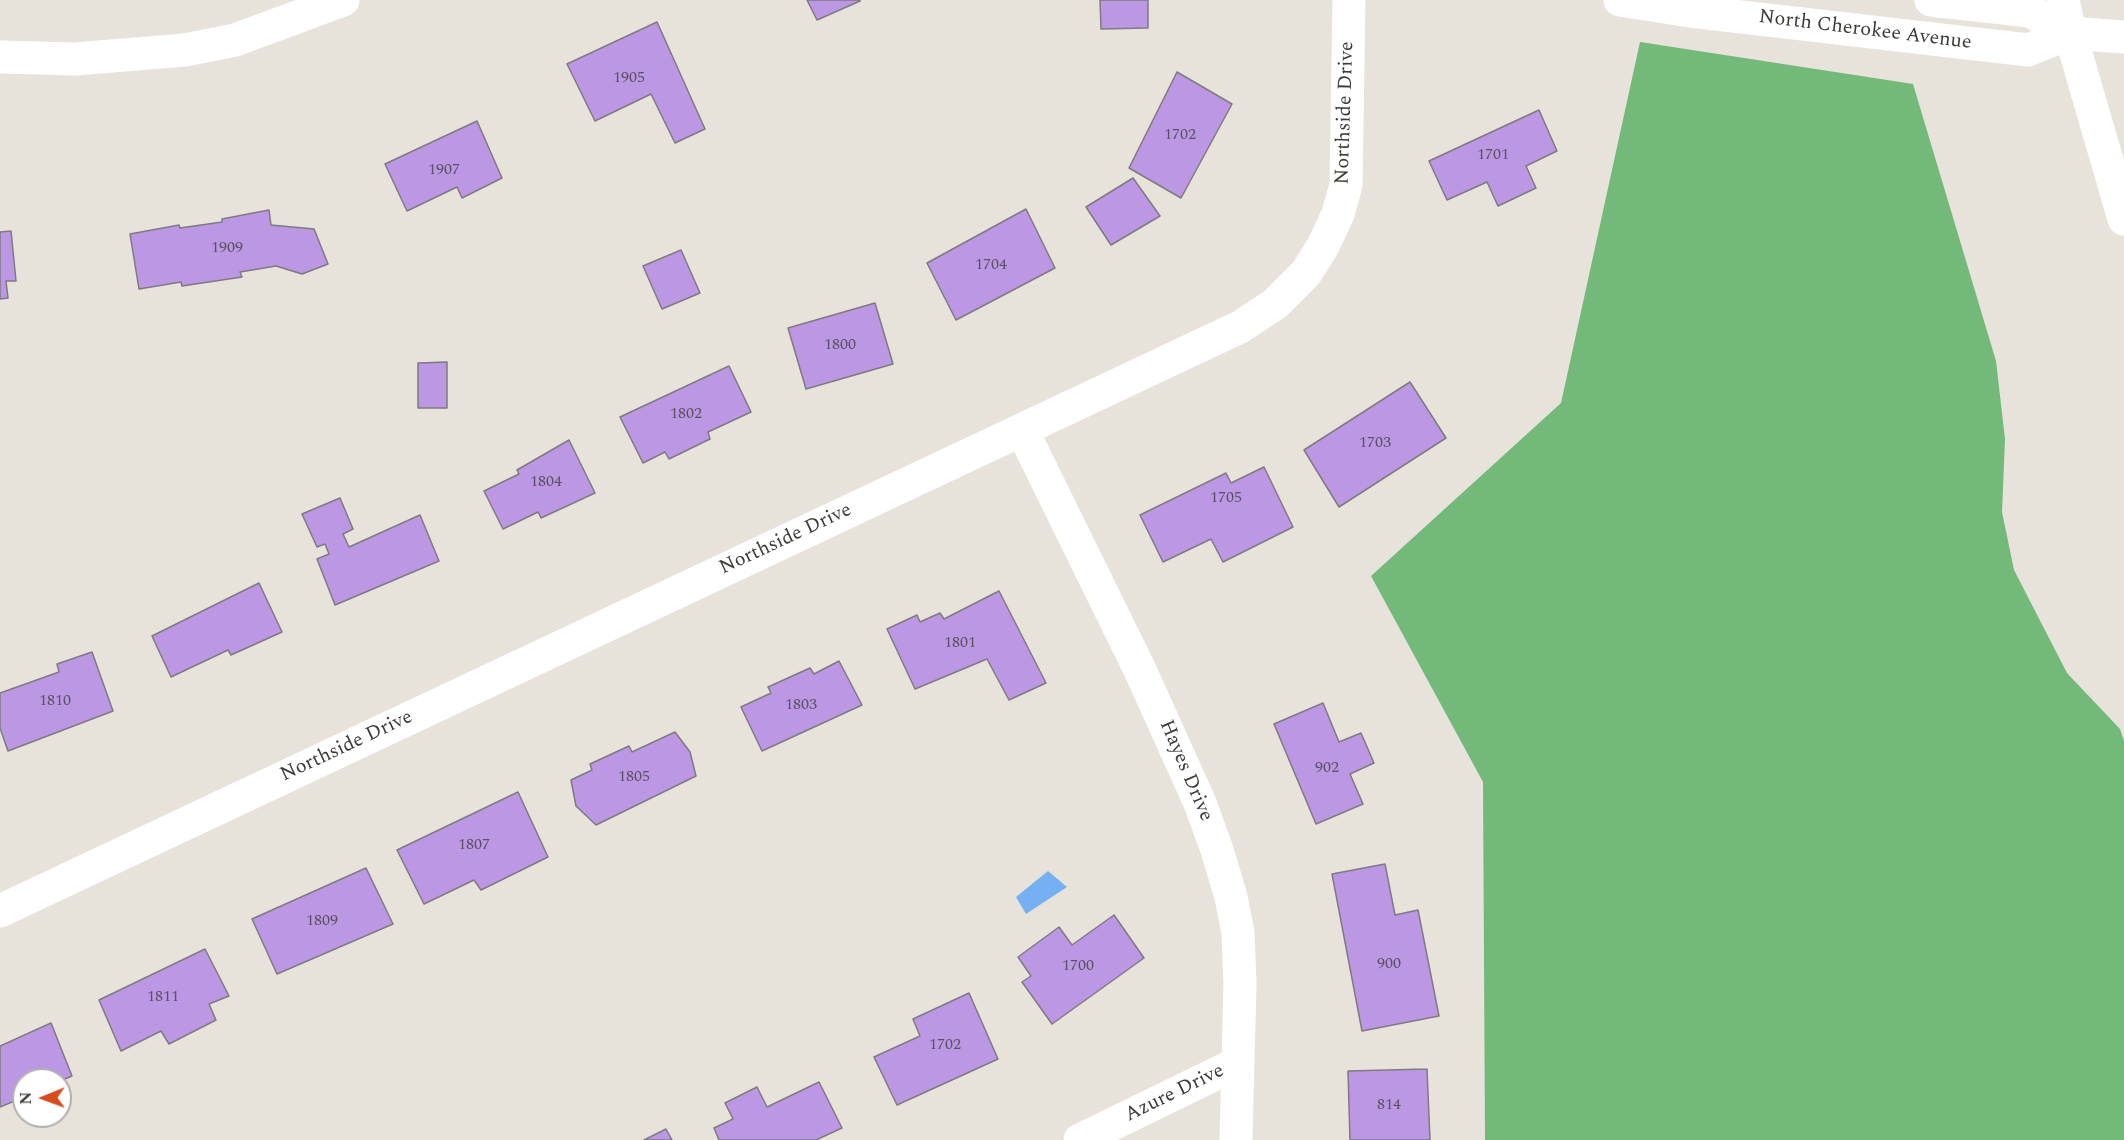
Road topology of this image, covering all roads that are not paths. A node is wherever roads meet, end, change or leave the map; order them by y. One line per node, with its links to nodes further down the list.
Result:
1 (343, 0): 8 (main road)
2 (1349, 0): 10 (main road, Northside Drive)
3 (1620, 0): 6 (main road, North Cherokee Avenue)
4 (1937, 0): 6 (main road, North Cherokee Avenue)
5 (2063, 0): 6 (main road)
6 (2070, 33): 7 (main road, North Cherokee Avenue); 9 (main road)
7 (2124, 37)
8 (0, 57)
9 (2124, 219)
10 (1022, 430): 11 (main road, Northside Drive); 12 (main road, Hayes Drive)
11 (0, 911)
12 (1238, 1064): 13 (main road, Azure Drive); 14 (main road, Hayes Drive)
13 (1080, 1140)
14 (1236, 1140)

